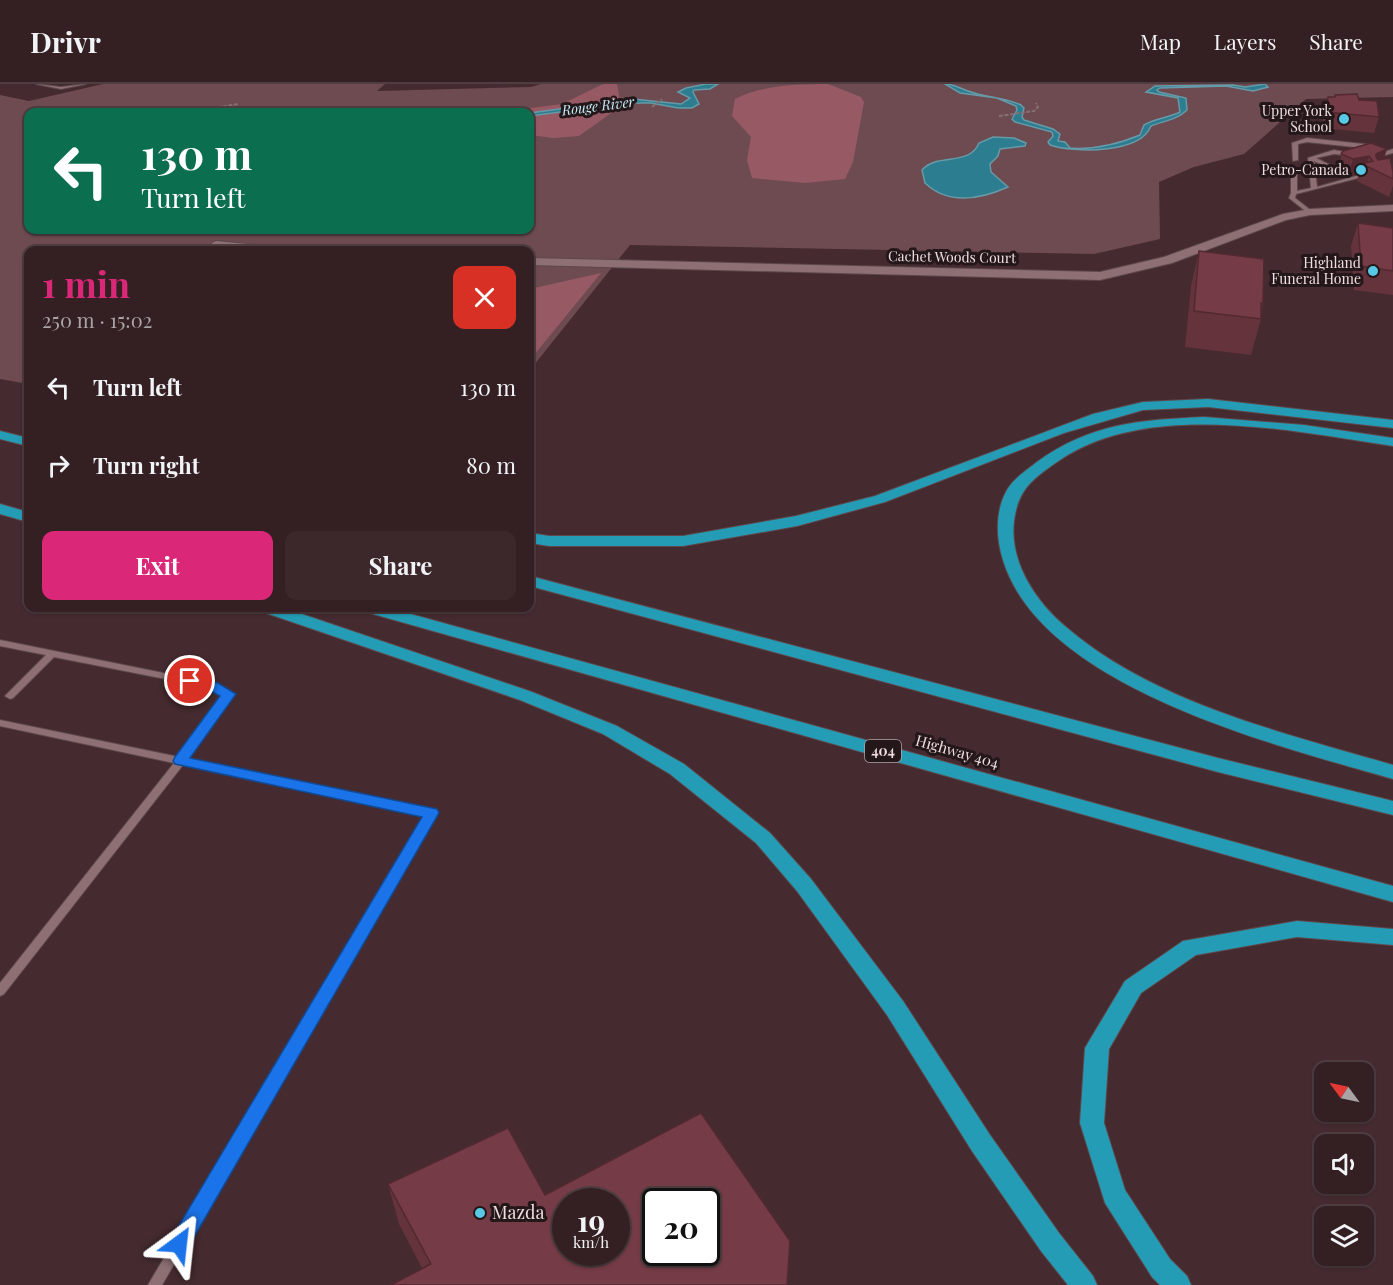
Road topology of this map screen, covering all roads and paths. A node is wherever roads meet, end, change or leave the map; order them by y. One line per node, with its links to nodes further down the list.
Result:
1 (38, 84): 2 (lane)
2 (84, 84)
3 (662, 99): 6 (path)
4 (1036, 103): 8 (path)
5 (239, 104): 7 (path)
6 (652, 107)
7 (212, 108)
8 (999, 116)
9 (1317, 141): 10 (lane); 11 (lane); 16 (lane)
10 (1393, 151): 14 (lane)
11 (1334, 152): 12 (lane); 15 (lane); 17 (lane)
12 (1356, 154)
13 (1367, 155): 14 (lane)
14 (1378, 156): 18 (lane)
15 (1311, 158): 19 (lane); 22 (lane)
16 (1295, 159)
17 (1357, 162)
18 (1385, 162)
19 (1334, 168)
20 (1294, 171): 23 (lane)
21 (1363, 176): 22 (lane)
22 (1314, 189): 23 (lane)
23 (1294, 193): 26 (lane)
24 (1393, 208): 25 (street, Cachet Woods Court)
25 (1363, 209): 26 (street, Cachet Woods Court); 27 (street, Cachet Woods Court)
26 (1310, 212): 30 (street, Cachet Woods Court)
27 (1393, 216)
28 (216, 245): 29 (street)
29 (226, 246)
30 (534, 262)
31 (1393, 424): 37 (highway)
32 (0, 435): 33 (highway)
33 (24, 441)
34 (1393, 442): 46 (highway)
35 (0, 509): 36 (highway)
36 (24, 516)
37 (534, 539)
38 (534, 582): 47 (highway)
39 (281, 612): 52 (highway)
40 (386, 612): 48 (highway, Highway 404 / 404)
41 (0, 643): 42 (lane)
42 (52, 654): 43 (lane); 45 (lane)
43 (10, 696)
44 (0, 723): 45 (lane)
45 (181, 761): 50 (lane); 51 (lane)
46 (1393, 772)
47 (1393, 808)
48 (1393, 894)
49 (1393, 937): 53 (highway)
50 (0, 991)
51 (155, 1285)
52 (1084, 1285)
53 (1178, 1285)

